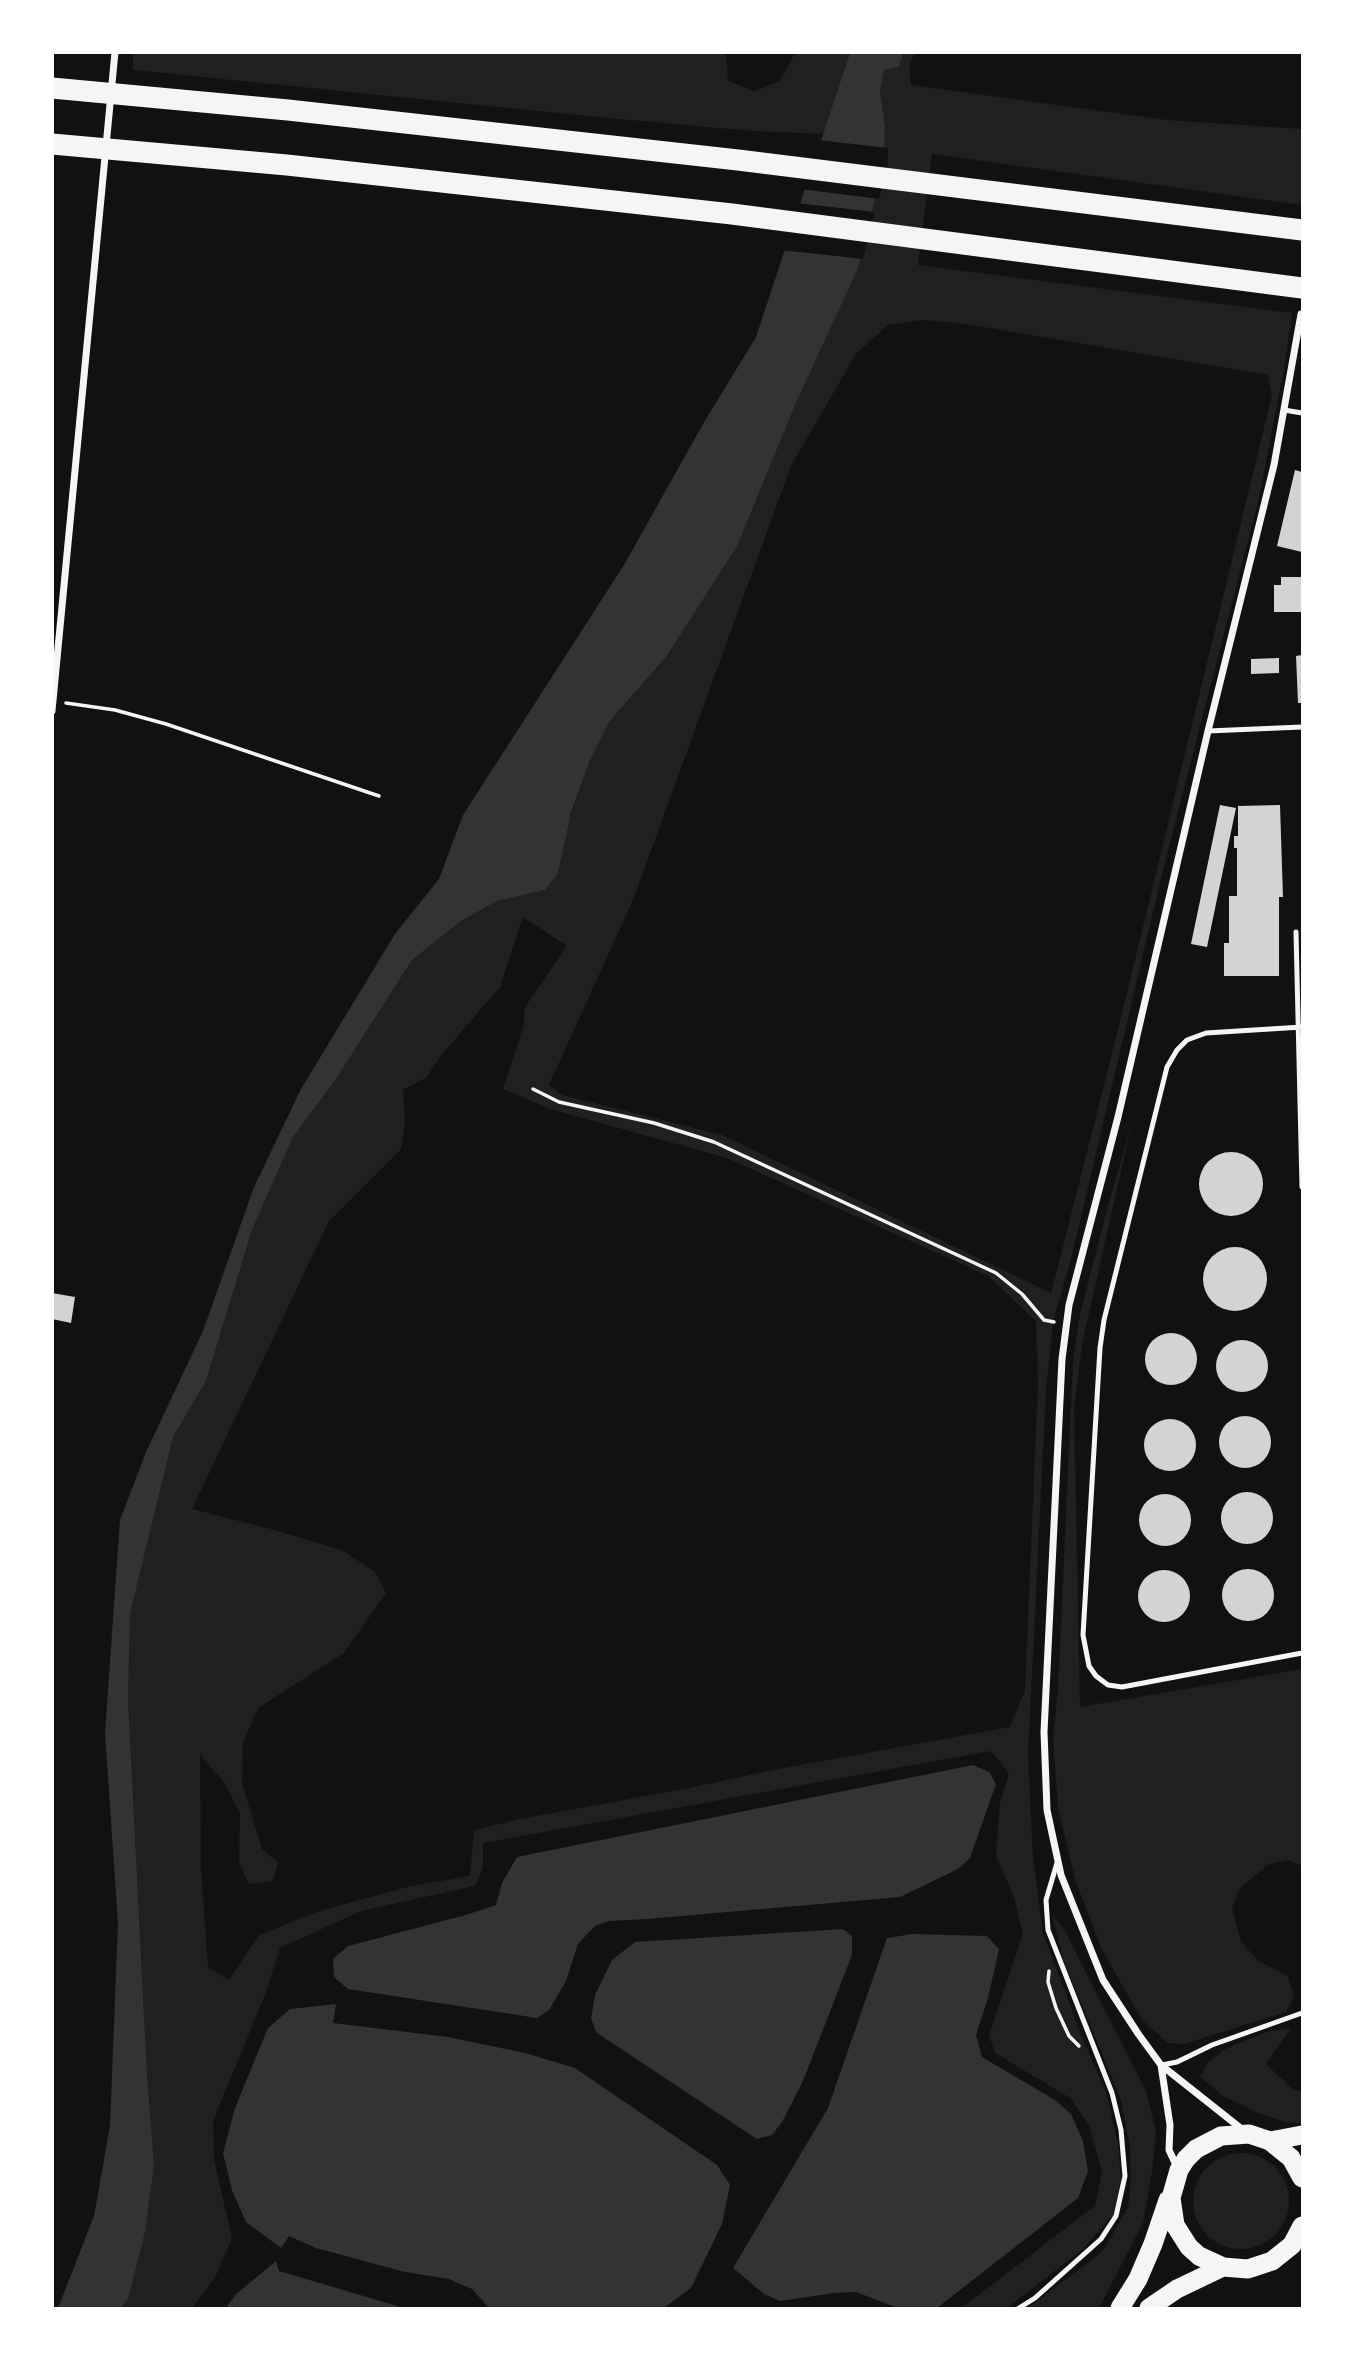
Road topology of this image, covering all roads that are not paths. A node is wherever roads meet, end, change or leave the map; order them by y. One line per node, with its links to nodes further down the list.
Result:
1 (115, 52): 9 (street)
2 (52, 88): 4 (highway)
3 (52, 144): 5 (highway)
4 (1303, 230)
5 (1303, 288)
6 (1301, 314): 7 (street)
7 (1284, 410): 8 (lane); 12 (street)
8 (1303, 413)
9 (54, 701): 10 (street)
10 (52, 711)
11 (1303, 727): 12 (lane)
12 (1208, 731): 17 (street)
13 (1296, 932): 14 (lane)
14 (1300, 1027): 15 (lane); 16 (lane)
15 (1303, 1187)
16 (1303, 1653)
17 (1058, 1860): 19 (street); 27 (lane)
18 (1303, 2013): 19 (lane)
19 (1161, 2065): 20 (street); 23 (street)
20 (1249, 2134): 22 (highway); 23 (highway)
21 (1303, 2135): 22 (highway)
22 (1270, 2141): 24 (highway)
23 (1176, 2178): 26 (highway); 28 (highway)
24 (1303, 2178)
25 (1303, 2226): 26 (highway)
26 (1223, 2267): 29 (highway)
27 (1019, 2308)
28 (1120, 2308)
29 (1149, 2308)

